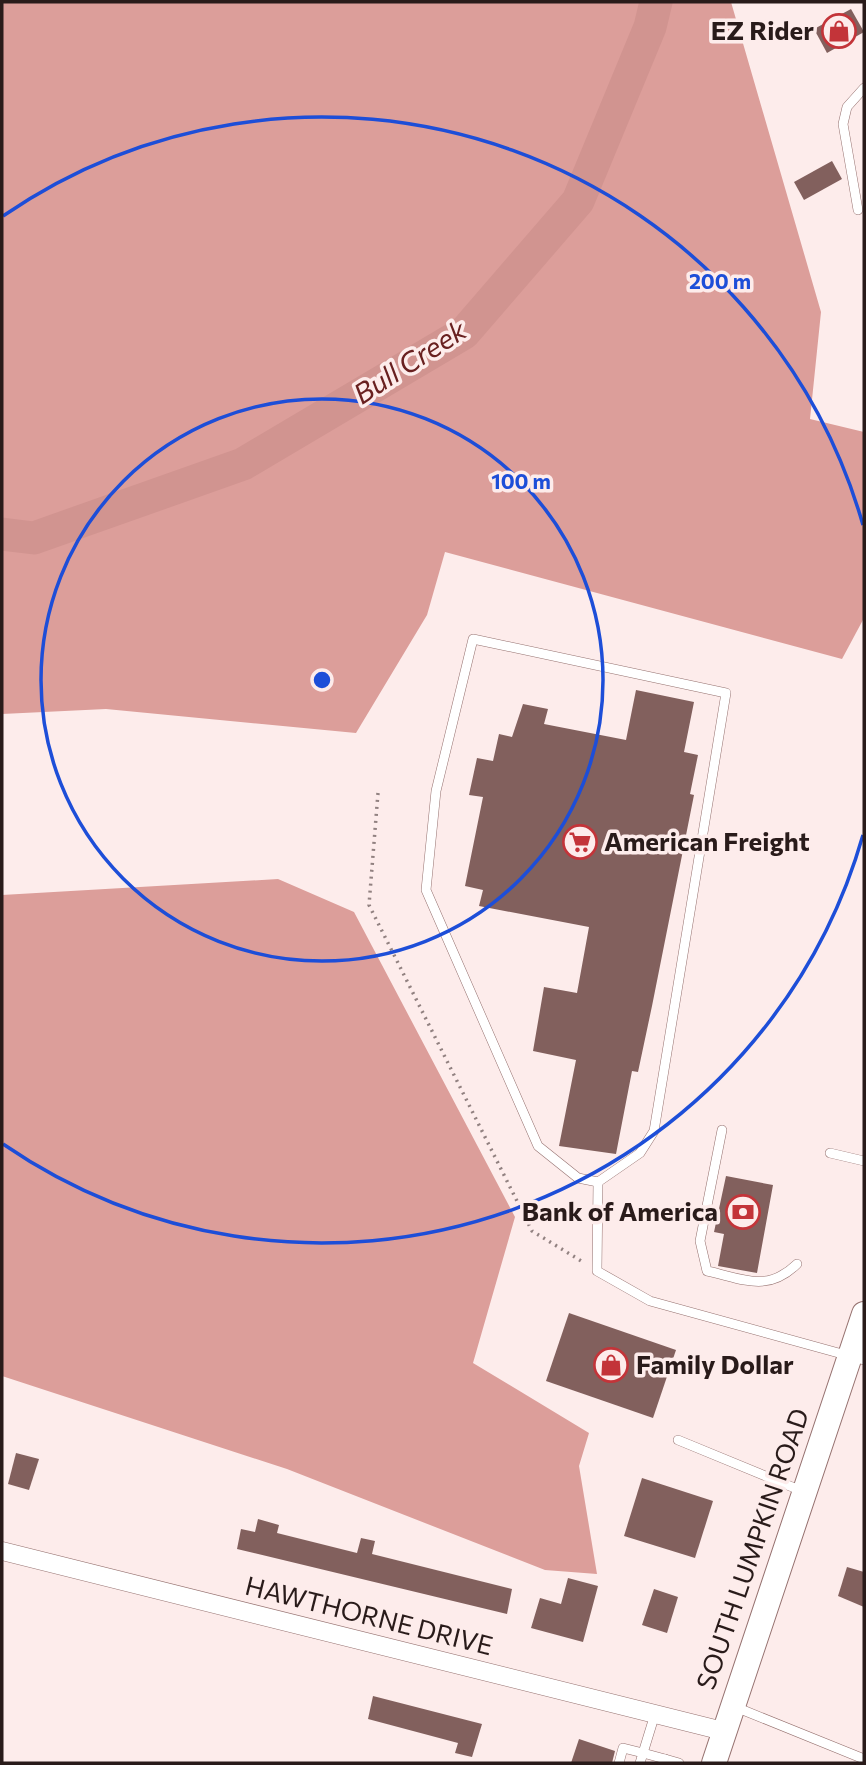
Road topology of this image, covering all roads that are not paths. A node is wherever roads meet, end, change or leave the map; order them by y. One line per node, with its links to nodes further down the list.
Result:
1 (864, 88): 2 (lane)
2 (858, 210)
3 (722, 1130): 7 (lane)
4 (830, 1153): 5 (lane)
5 (864, 1161)
6 (598, 1181): 6 (lane); 9 (lane)
7 (797, 1264)
8 (864, 1314): 9 (main road, SOUTH LUMPKIN ROAD)
9 (857, 1358): 11 (main road, SOUTH LUMPKIN ROAD)
10 (678, 1440): 11 (lane)
11 (804, 1492): 13 (main road, SOUTH LUMPKIN ROAD)
12 (2, 1551): 14 (street, HAWTHORNE DRIVE)
13 (732, 1706): 15 (main road, SOUTH LUMPKIN ROAD); 17 (lane)
14 (655, 1714): 15 (street, HAWTHORNE DRIVE); 16 (lane)
15 (723, 1731): 22 (main road, SOUTH LUMPKIN ROAD)
16 (643, 1753): 18 (lane); 19 (lane); 20 (lane)
17 (864, 1759)
18 (664, 1761): 21 (lane)
19 (619, 1763)
20 (640, 1763)
21 (679, 1763)
22 (714, 1763)

